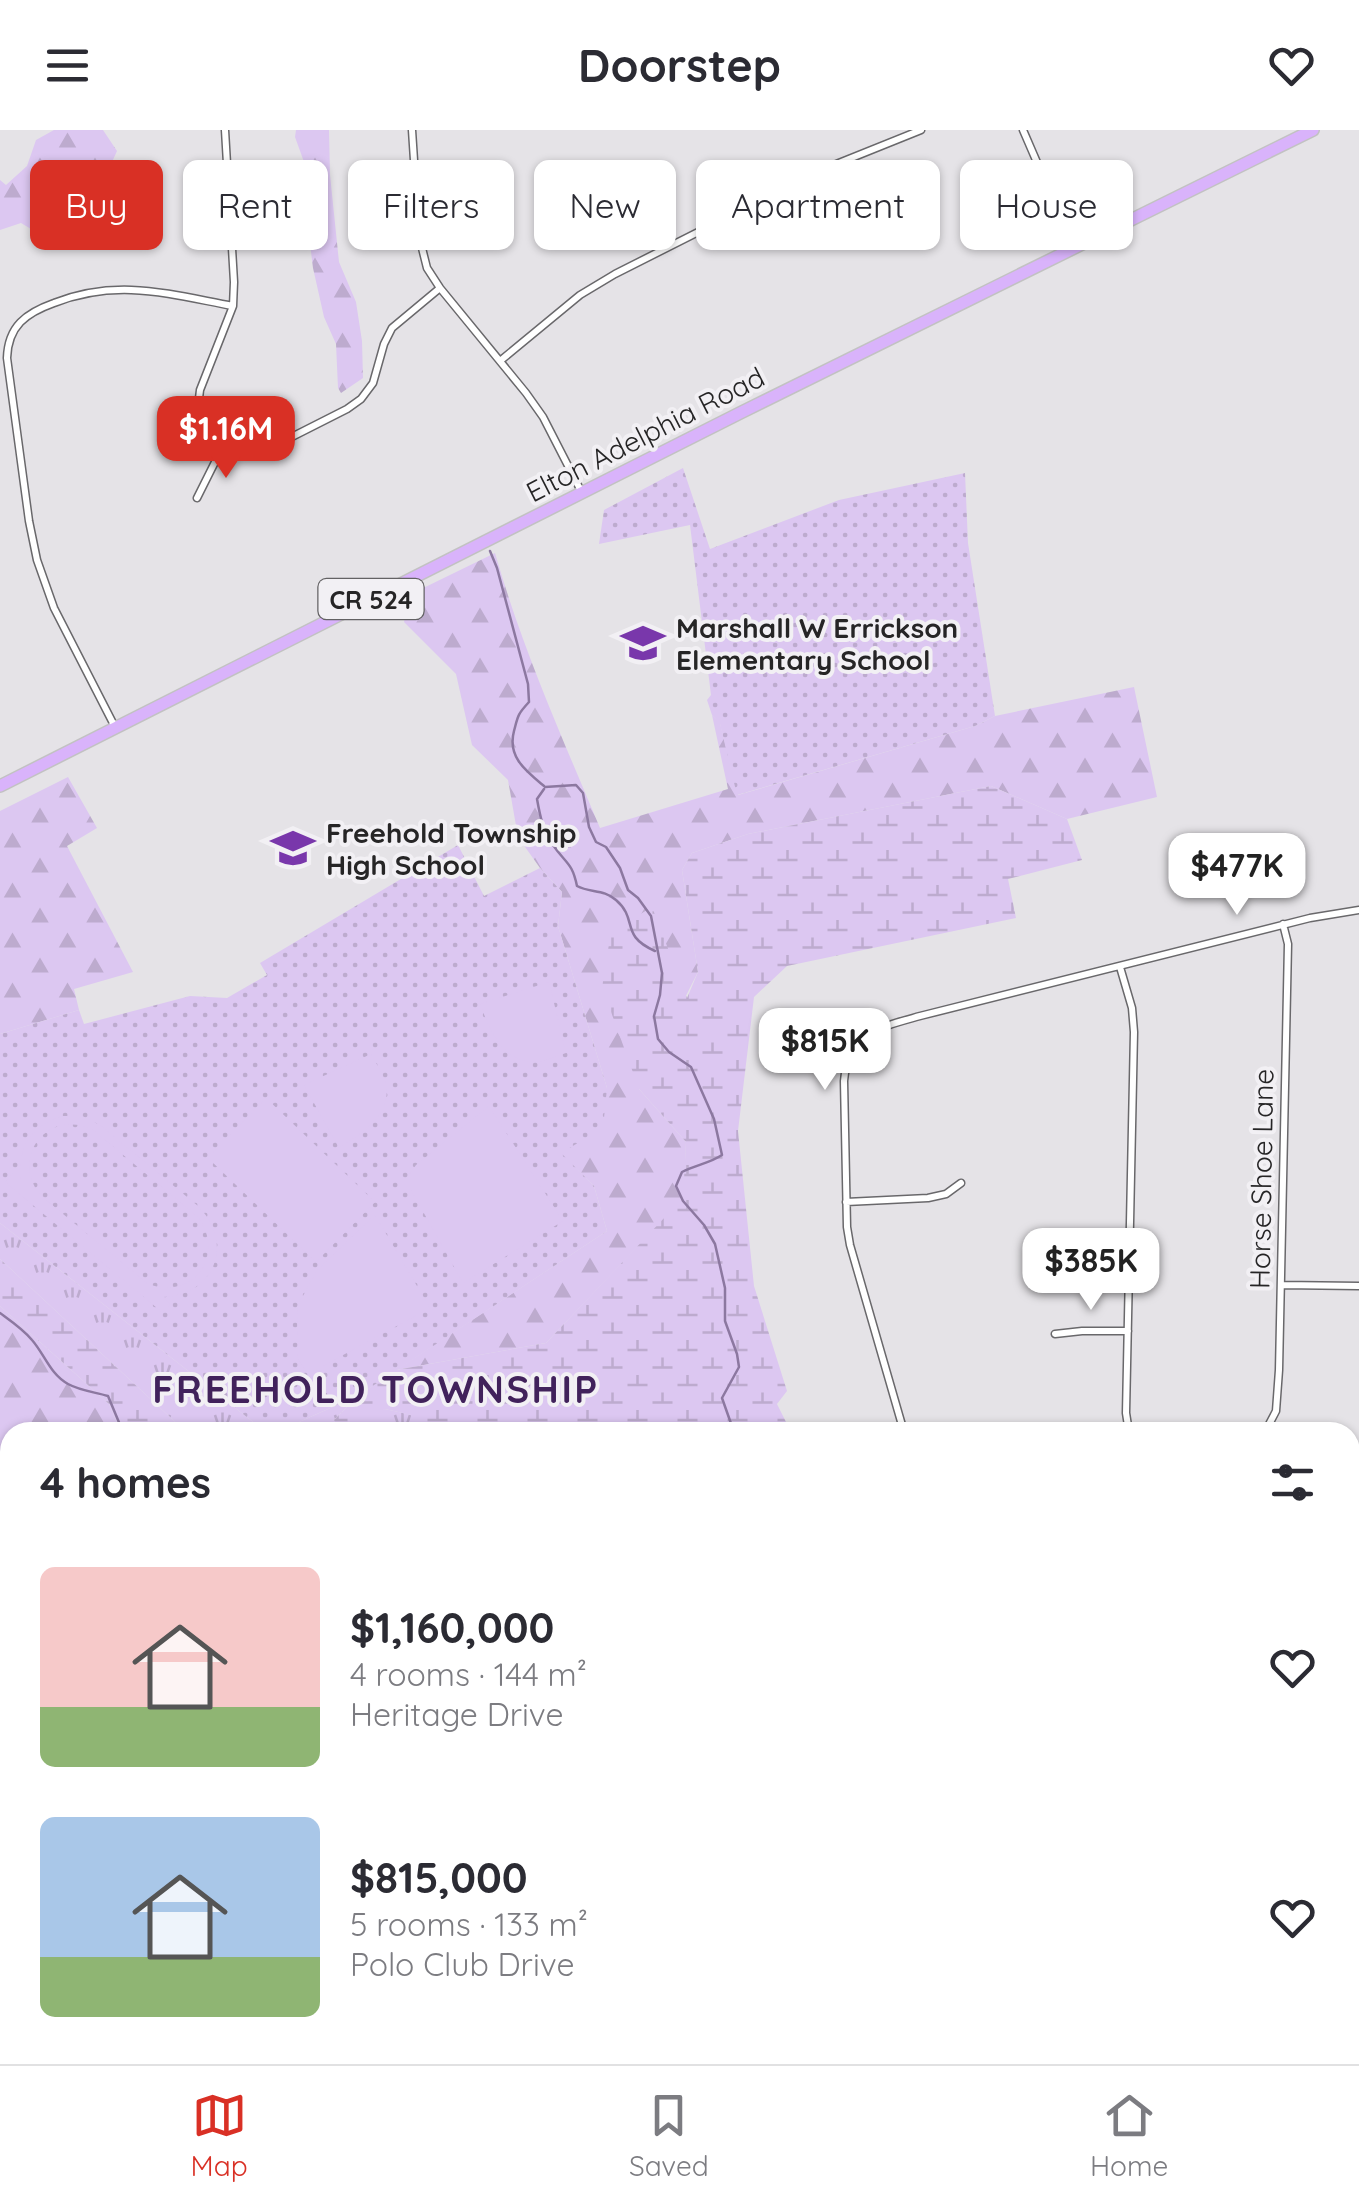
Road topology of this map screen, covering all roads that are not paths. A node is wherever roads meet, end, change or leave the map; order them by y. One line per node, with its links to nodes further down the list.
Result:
1 (225, 130): 12 (street)
2 (412, 130): 11 (street)
3 (894, 130): 7 (street)
4 (922, 130): 7 (street)
5 (1023, 130): 8 (street)
6 (1314, 130): 9 (main road, Elton Adelphia Road / CR 524)
7 (897, 139): 13 (street)
8 (1036, 160)
9 (1133, 219)
10 (1070, 250): 15 (main road, Elton Adelphia Road / CR 524)
11 (440, 288): 13 (street); 14 (street)
12 (233, 306): 14 (street); 17 (street)
13 (500, 361): 15 (street)
14 (222, 448): 16 (street)
15 (582, 493): 17 (main road, Elton Adelphia Road / CR 524)
16 (197, 498)
17 (116, 729): 18 (main road, Elton Adelphia Road / CR 524)
18 (0, 786)
19 (1359, 910): 20 (street)
20 (1284, 924): 21 (street); 24 (street, Horse Shoe Lane)
21 (1120, 966): 23 (street); 26 (street)
22 (961, 1183): 23 (street)
23 (846, 1202): 28 (street)
24 (1282, 1285): 25 (street); 30 (street, Horse Shoe Lane)
25 (1359, 1286)
26 (1128, 1331): 27 (street); 29 (street)
27 (1055, 1334)
28 (901, 1422)
29 (1127, 1422)
30 (1271, 1422)

